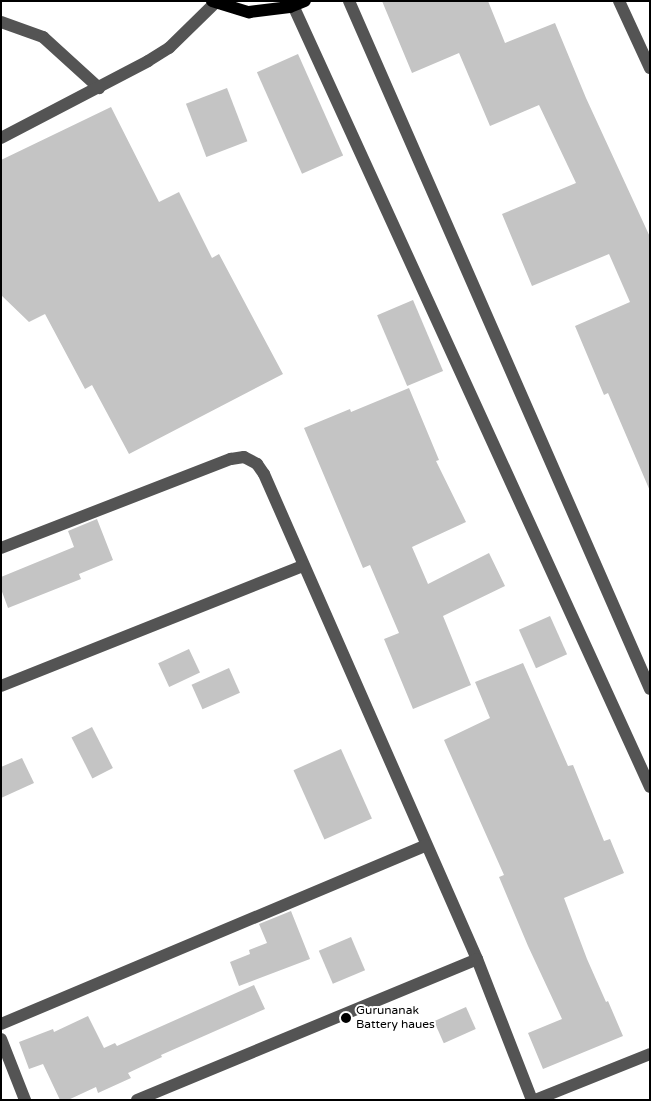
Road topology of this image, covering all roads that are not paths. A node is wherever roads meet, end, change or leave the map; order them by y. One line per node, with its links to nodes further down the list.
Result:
1 (349, 1): 12 (street)
2 (619, 1): 6 (street)
3 (215, 2): 4 (main road); 7 (street)
4 (296, 3): 13 (street)
5 (1, 22): 7 (street)
6 (650, 68)
7 (99, 88): 8 (street)
8 (1, 138)
9 (1, 548): 10 (street)
10 (303, 566): 11 (street); 14 (street)
11 (1, 686)
12 (650, 689)
13 (650, 786)
14 (426, 845): 15 (street); 16 (street)
15 (476, 959): 20 (street); 21 (street)
16 (1, 1024)
17 (1, 1039): 19 (street)
18 (650, 1054): 21 (street)
19 (25, 1100)
20 (137, 1100)
21 (534, 1100)

